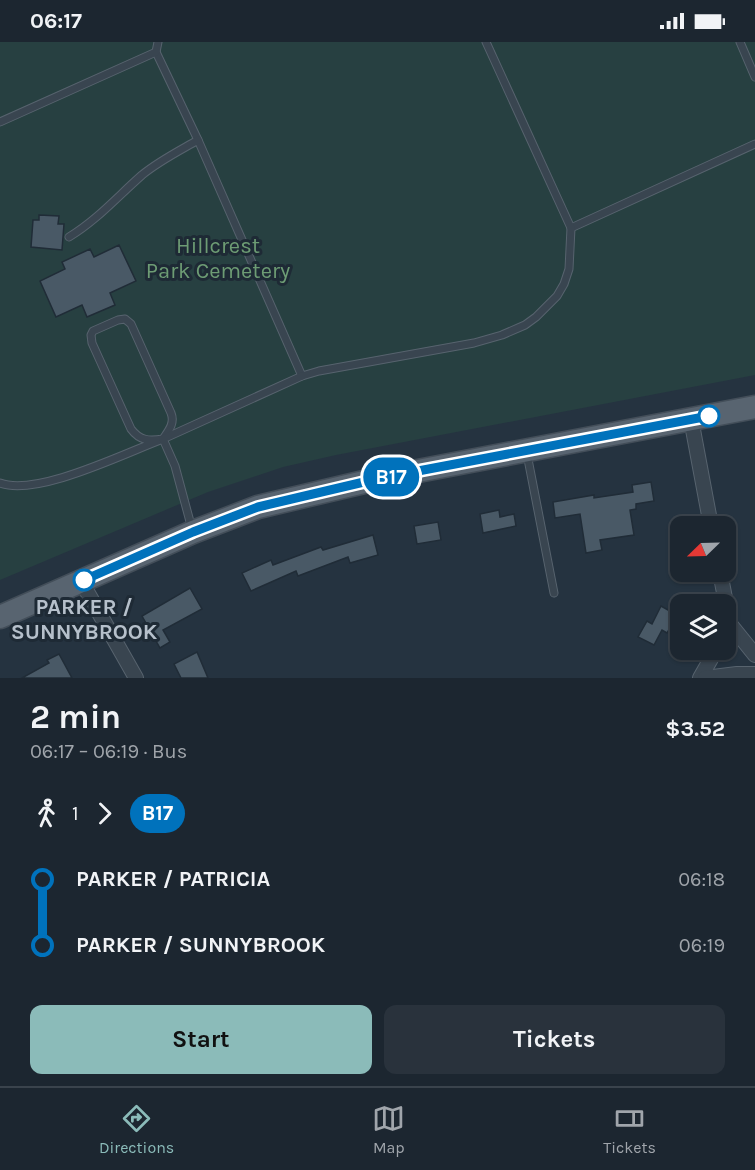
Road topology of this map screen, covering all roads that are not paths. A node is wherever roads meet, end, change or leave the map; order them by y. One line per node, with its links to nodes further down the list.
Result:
1 (158, 42): 4 (lane)
2 (486, 42): 9 (lane)
3 (740, 42): 5 (lane)
4 (156, 52): 6 (lane); 7 (lane)
5 (755, 77)
6 (0, 122)
7 (198, 141): 10 (lane); 11 (lane)
8 (755, 144): 9 (lane)
9 (571, 228): 11 (lane)
10 (69, 237)
11 (302, 376): 14 (lane)
12 (755, 407): 13 (main road)
13 (691, 419): 15 (main road); 17 (street)
14 (163, 439): 14 (lane); 16 (lane); 18 (lane)
15 (526, 451): 18 (main road); 20 (lane)
16 (0, 483)
17 (709, 516)
18 (193, 532): 19 (main road)
19 (81, 581): 21 (main road); 26 (street)
20 (554, 593)
21 (0, 617)
22 (736, 636): 23 (street)
23 (755, 655)
24 (710, 660): 27 (street)
25 (755, 674): 28 (street)
26 (136, 678)
27 (700, 678)
28 (705, 678)

